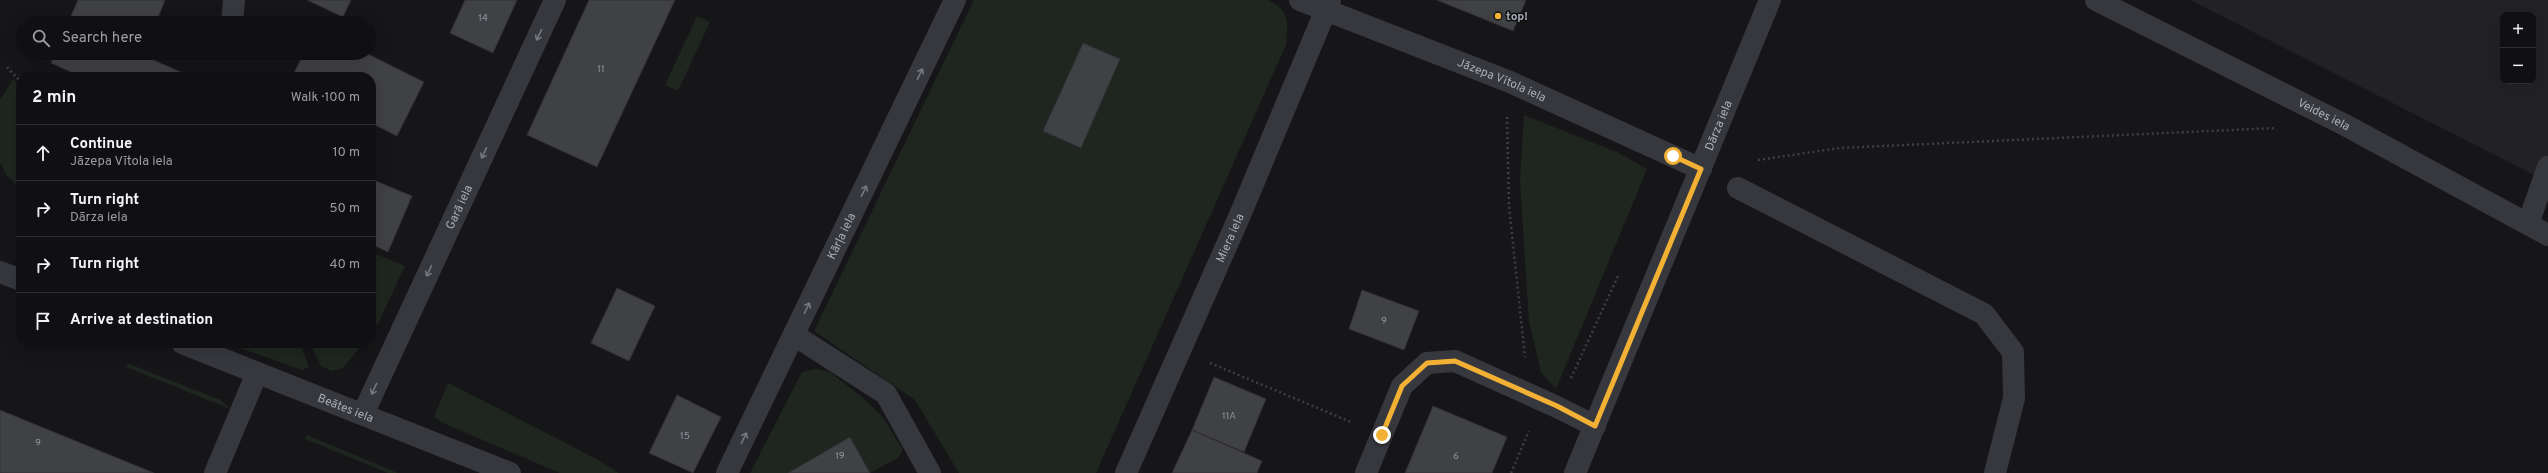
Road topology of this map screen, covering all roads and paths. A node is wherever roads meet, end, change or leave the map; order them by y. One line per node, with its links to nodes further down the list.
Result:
1 (234, 0): 8 (street)
2 (555, 0): 28 (street, Garā iela, one-way to 28)
3 (955, 0): 22 (street, Kārļa iela, one-way to 3)
4 (1300, 0): 7 (street, Jāzepa Vītola iela)
5 (1770, 0): 15 (street, Dārza iela)
6 (2096, 0): 17 (street, Veides iela)
7 (1327, 6): 11 (street, Jāzepa Vītola iela); 24 (street, Miera iela)
8 (233, 16)
9 (8, 67): 10 (path)
10 (16, 76)
11 (1510, 82): 15 (street, Jāzepa Vītola iela); 26 (path)
12 (2276, 128): 13 (path)
13 (1757, 160)
14 (2548, 167): 17 (street)
15 (1701, 169): 29 (street, Dārza iela)
16 (1738, 188): 40 (street)
17 (2528, 224): 18 (street, Veides iela)
18 (2548, 235)
19 (0, 272): 21 (street)
20 (1620, 272): 27 (path)
21 (16, 278)
22 (794, 335): 34 (street, Kārļa iela, one-way to 22); 35 (street)
23 (194, 348): 25 (street, Beātes iela)
24 (1180, 351): 30 (path); 36 (street, Miera iela)
25 (257, 373): 28 (street, Beātes iela); 32 (street)
26 (1529, 395): 27 (street); 30 (street)
27 (1557, 406): 29 (street); 38 (path)
28 (362, 414): 31 (street, Beātes iela)
29 (1595, 426): 39 (street, Dārza iela)
30 (1382, 435): 37 (street)
31 (477, 467): 33 (street, Beātes iela)
32 (215, 473)
33 (510, 473)
34 (728, 473)
35 (930, 473)
36 (1126, 473)
37 (1366, 473)
38 (1511, 473)
39 (1575, 473)
40 (1995, 473)

